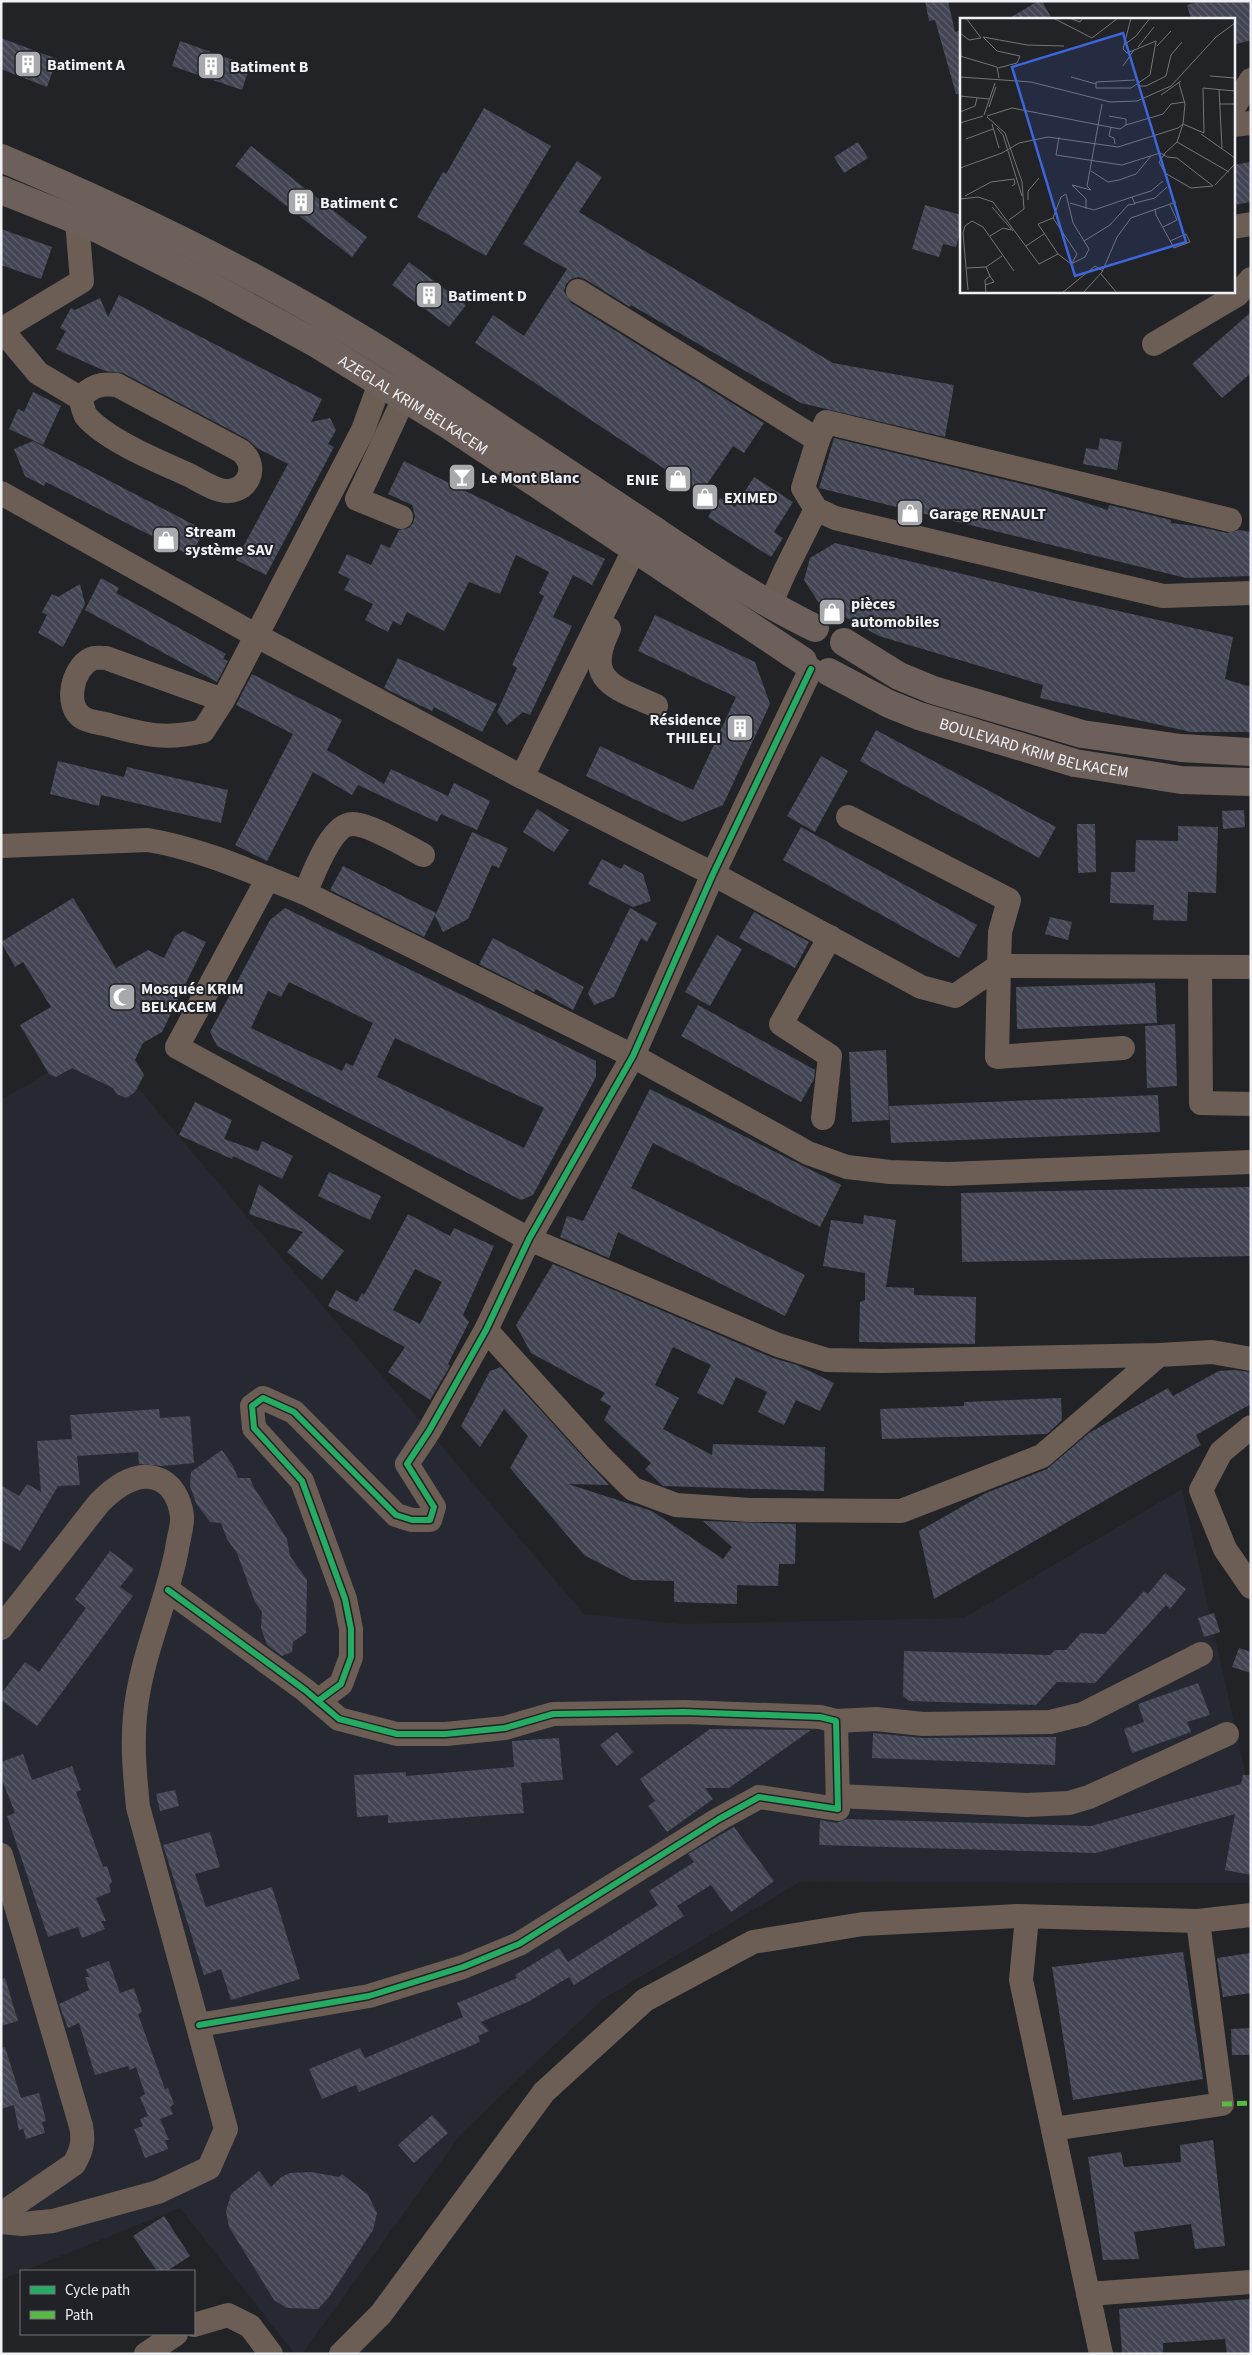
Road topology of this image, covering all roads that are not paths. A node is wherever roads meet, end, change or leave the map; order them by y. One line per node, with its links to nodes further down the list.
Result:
1 (1251, 80): 2 (street)
2 (1234, 106)
3 (1251, 123): 4 (street)
4 (1234, 125)
5 (1, 158): 25 (main road)
6 (1, 190): 7 (main road, AZEGLAL KRIM BELKACEM)
7 (77, 221): 12 (street); 14 (main road, AZEGLAL KRIM BELKACEM)
8 (1251, 224): 9 (street)
9 (1234, 227)
10 (1251, 279): 13 (street)
11 (578, 291): 17 (street)
12 (1, 330): 15 (street)
13 (1154, 344)
14 (380, 383): 16 (main road, AZEGLAL KRIM BELKACEM); 27 (street)
15 (80, 398): 15 (street)
16 (404, 398): 20 (street); 22 (main road, AZEGLAL KRIM BELKACEM)
17 (818, 440): 19 (street); 21 (street)
18 (1, 493): 27 (street)
19 (816, 508): 24 (street); 25 (street)
20 (401, 517)
21 (1230, 520)
22 (634, 550): 23 (street); 29 (main road, AZEGLAL KRIM BELKACEM)
23 (616, 587): 31 (street); 33 (street)
24 (1250, 594)
25 (770, 605): 26 (main road)
26 (815, 628): 28 (main road); 29 (main road)
27 (257, 636): 30 (street); 33 (street)
28 (844, 642): 29 (main road); 32 (main road)
29 (814, 667): 34 (main road, BOULEVARD KRIM BELKACEM); 38 (street)
30 (223, 700): 30 (street)
31 (656, 706)
32 (1251, 752)
33 (522, 778): 38 (street)
34 (1251, 782)
35 (848, 817): 42 (street)
36 (1, 846): 39 (street)
37 (423, 855): 40 (street)
38 (713, 874): 41 (street); 46 (street)
39 (268, 878): 40 (street); 50 (street)
40 (305, 893): 46 (street)
41 (830, 937): 42 (street); 48 (street)
42 (999, 966): 43 (street); 45 (street)
43 (1200, 967): 44 (street); 47 (street)
44 (1251, 967)
45 (1122, 1048)
46 (633, 1056): 49 (street); 50 (street)
47 (1251, 1104)
48 (823, 1118)
49 (1251, 1162)
50 (529, 1239): 51 (street); 52 (street)
51 (486, 1330): 52 (street); 59 (street)
52 (1159, 1355): 53 (street)
53 (1251, 1359)
54 (1251, 1426): 55 (street)
55 (1251, 1586)
56 (168, 1590): 57 (street); 59 (street); 67 (street)
57 (1, 1628)
58 (1201, 1654): 60 (street)
59 (318, 1701): 60 (street)
60 (836, 1721): 62 (street)
61 (1227, 1734): 62 (street)
62 (838, 1796): 67 (street)
63 (1, 1855): 69 (street)
64 (1251, 1915): 66 (street)
65 (1027, 1917): 66 (street); 68 (street); 77 (street)
66 (1198, 1921): 68 (street)
67 (199, 2025): 70 (street)
68 (1053, 2129): 72 (street)
69 (1, 2214)
70 (1, 2222)
71 (1251, 2282): 72 (street)
72 (1088, 2294): 78 (street)
73 (195, 2325): 76 (street)
74 (174, 2335): 75 (street)
75 (146, 2354)
76 (271, 2354)
77 (341, 2354)
78 (1101, 2354)

